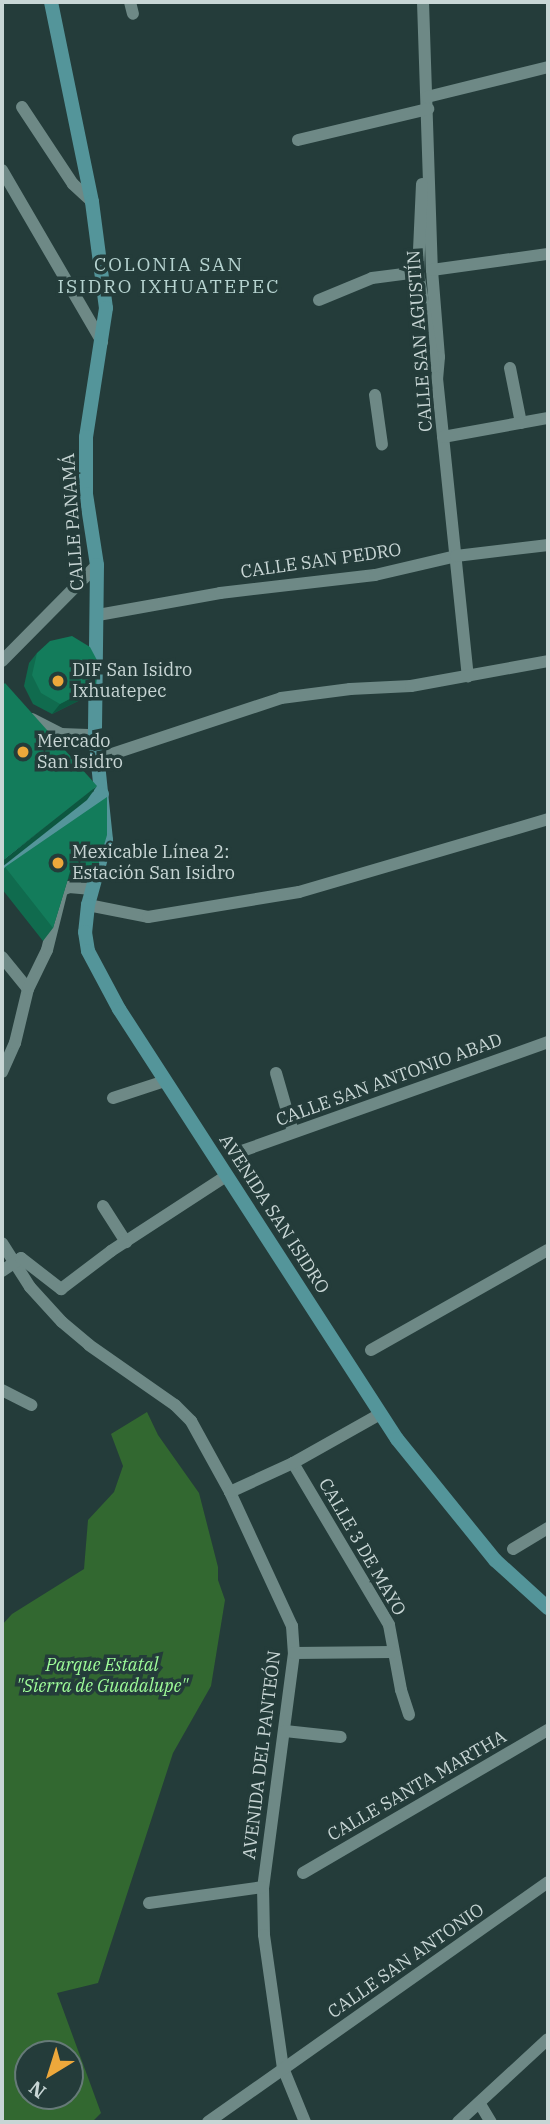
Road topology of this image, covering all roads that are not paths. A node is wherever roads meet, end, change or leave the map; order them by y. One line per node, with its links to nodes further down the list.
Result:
1 (51, 2): 9 (street, CALLE PANAMÁ)
2 (423, 2): 4 (street, CALLE SAN AGUSTÍN)
3 (548, 68): 4 (street)
4 (427, 103): 6 (street); 7 (street, CALLE SAN AGUSTÍN)
5 (22, 107): 9 (street)
6 (298, 140)
7 (427, 163): 11 (street, CALLE SAN AGUSTÍN); 12 (street)
8 (2, 170): 14 (street)
9 (92, 202): 14 (street, CALLE PANAMÁ)
10 (548, 254): 11 (street)
11 (432, 270): 16 (street, CALLE SAN AGUSTÍN)
12 (418, 272): 13 (street); 16 (street)
13 (319, 300)
14 (102, 342): 24 (street, CALLE PANAMÁ)
15 (510, 368): 19 (street)
16 (437, 378): 20 (street, CALLE SAN AGUSTÍN)
17 (374, 395): 21 (street)
18 (548, 418): 19 (street)
19 (521, 423): 20 (street)
20 (443, 437): 23 (street, CALLE SAN AGUSTÍN)
21 (382, 445)
22 (548, 545): 23 (street, CALLE SAN PEDRO)
23 (456, 556): 25 (street, CALLE SAN PEDRO); 28 (street, CALLE SAN AGUSTÍN)
24 (97, 565): 25 (street, CALLE PANAMÁ); 26 (street)
25 (98, 615): 30 (street, CALLE PANAMÁ)
26 (2, 661)
27 (548, 661): 28 (street)
28 (468, 676): 31 (street)
29 (20, 708): 30 (street)
30 (95, 735): 31 (street, CALLE PANAMÁ)
31 (97, 759): 32 (street, CALLE PANAMÁ)
32 (102, 794): 34 (street); 35 (street, AVENIDA SAN ISIDRO)
33 (548, 819): 36 (street)
34 (2, 869)
35 (92, 890): 36 (street, AVENIDA SAN ISIDRO); 38 (street)
36 (88, 905): 42 (street, AVENIDA SAN ISIDRO)
37 (2, 957): 38 (street)
38 (28, 989): 40 (street)
39 (548, 1042): 44 (street, CALLE SAN ANTONIO ABAD)
40 (2, 1072)
41 (276, 1073): 44 (street)
42 (165, 1081): 43 (street); 46 (street, AVENIDA SAN ISIDRO)
43 (113, 1098)
44 (293, 1132): 45 (street, CALLE SAN ANTONIO ABAD)
45 (242, 1151)
46 (226, 1176): 48 (street); 56 (street, AVENIDA SAN ISIDRO)
47 (103, 1206): 48 (street)
48 (126, 1242): 51 (street)
49 (2, 1243): 51 (street, AVENIDA DEL PANTEÓN)
50 (548, 1250): 53 (street)
51 (13, 1261): 52 (street); 58 (street, AVENIDA DEL PANTEÓN)
52 (2, 1271)
53 (372, 1350)
54 (2, 1390): 55 (street)
55 (31, 1405)
56 (380, 1414): 57 (street); 61 (street, AVENIDA SAN ISIDRO)
57 (293, 1463): 58 (street); 62 (street, CALLE 3 DE MAYO)
58 (230, 1492): 63 (street, AVENIDA DEL PANTEÓN)
59 (548, 1528): 60 (street)
60 (513, 1549)
61 (548, 1608)
62 (393, 1652): 63 (street); 64 (street, CALLE 3 DE MAYO)
63 (294, 1653): 66 (street, AVENIDA DEL PANTEÓN)
64 (409, 1715)
65 (548, 1730): 68 (street, CALLE SANTA MARTHA)
66 (285, 1731): 67 (street); 70 (street, AVENIDA DEL PANTEÓN)
67 (341, 1737)
68 (303, 1873)
69 (548, 1882): 73 (street, CALLE SAN ANTONIO)
70 (263, 1887): 71 (street); 73 (street, AVENIDA DEL PANTEÓN)
71 (149, 1903)
72 (548, 2039): 74 (street)
73 (283, 2068): 75 (street, CALLE SAN ANTONIO); 76 (street, AVENIDA DEL PANTEÓN)
74 (480, 2104): 77 (street); 78 (street)
75 (208, 2122)
76 (305, 2122)
77 (458, 2122)
78 (491, 2122)

